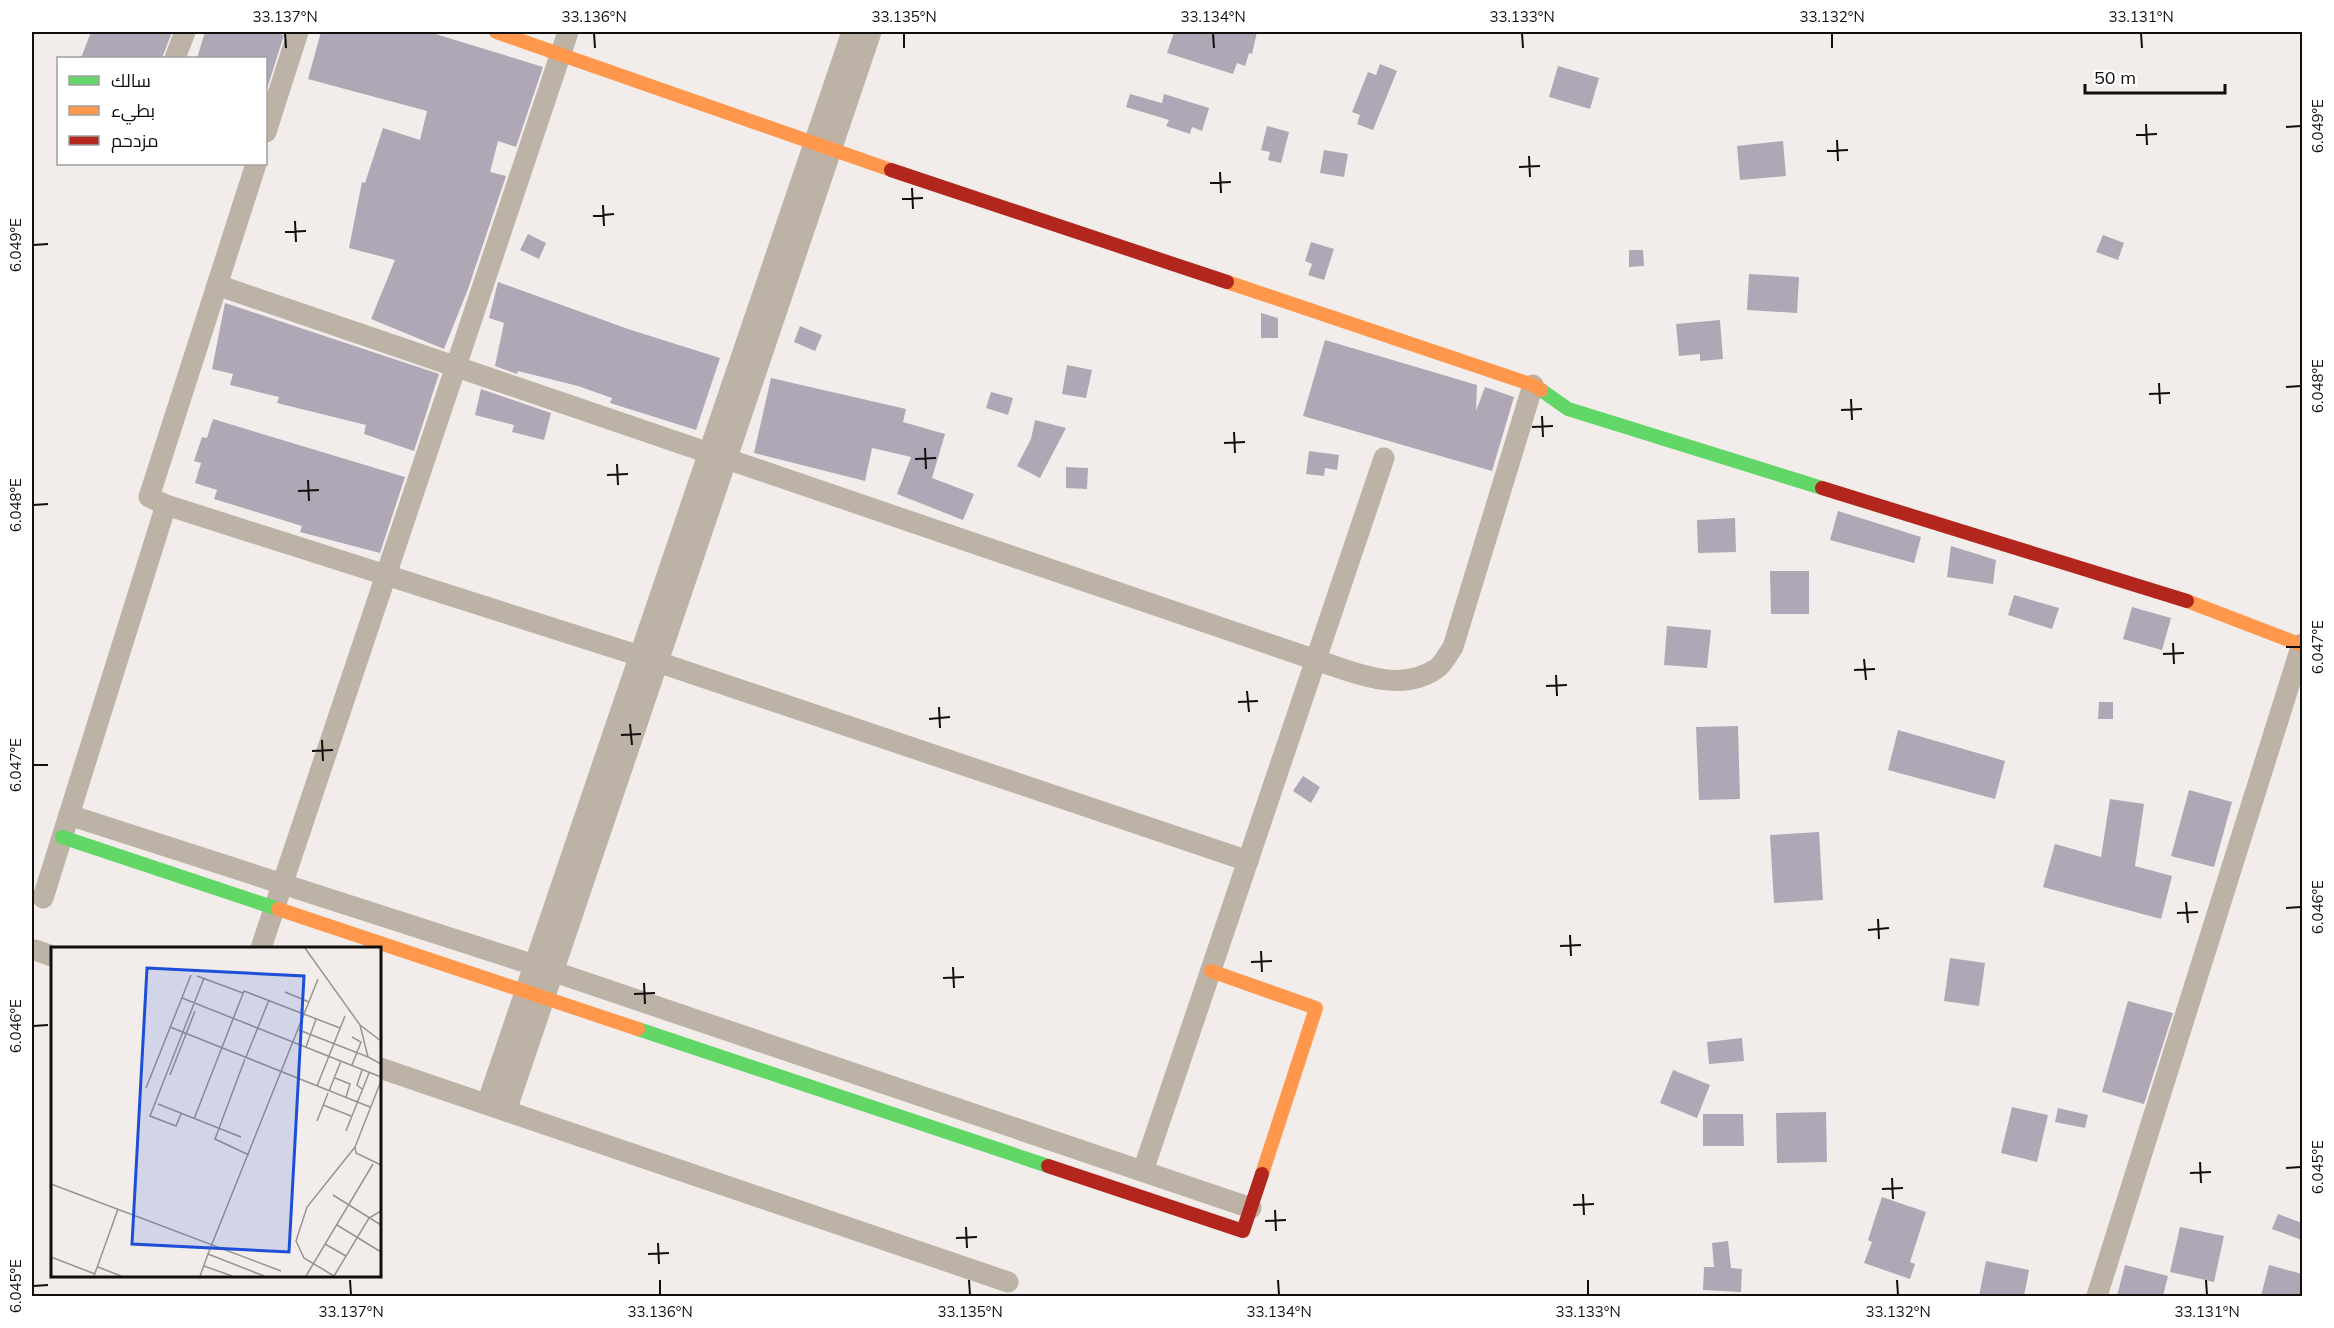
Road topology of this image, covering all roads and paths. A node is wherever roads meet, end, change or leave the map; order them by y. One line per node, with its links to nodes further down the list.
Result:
1 (184, 32): 8 (street)
2 (298, 32): 9 (street)
3 (496, 32): 7 (street)
4 (568, 32): 7 (street)
5 (852, 32): 10 (street)
6 (871, 32): 10 (street)
7 (560, 53): 10 (street); 13 (street)
8 (175, 57)
9 (267, 129)
10 (822, 147): 14 (street); 15 (street)
11 (255, 165): 12 (street)
12 (217, 285): 13 (street); 17 (street)
13 (456, 366): 15 (street); 18 (street)
14 (1533, 386): 19 (street); 21 (street)
15 (718, 456): 20 (street); 21 (street)
16 (1384, 458): 21 (street)
17 (166, 505): 18 (street); 22 (street)
18 (386, 575): 20 (street); 25 (street)
19 (2302, 645): 37 (street)
20 (649, 659): 24 (street); 29 (street)
21 (1316, 660): 24 (street)
22 (69, 815): 23 (street); 25 (street)
23 (62, 837): 26 (street); 27 (street)
24 (1248, 861): 30 (street)
25 (282, 884): 27 (street); 29 (street)
26 (43, 898)
27 (274, 908): 28 (street); 31 (street)
28 (261, 947)
29 (544, 968): 31 (street); 34 (street)
30 (1211, 971): 34 (street); 35 (street)
31 (535, 995): 33 (street); 35 (street)
32 (381, 1068): 33 (street)
33 (497, 1108): 36 (street)
34 (1143, 1171): 35 (street)
35 (1251, 1208)
36 (1008, 1282)
37 (2097, 1296)

